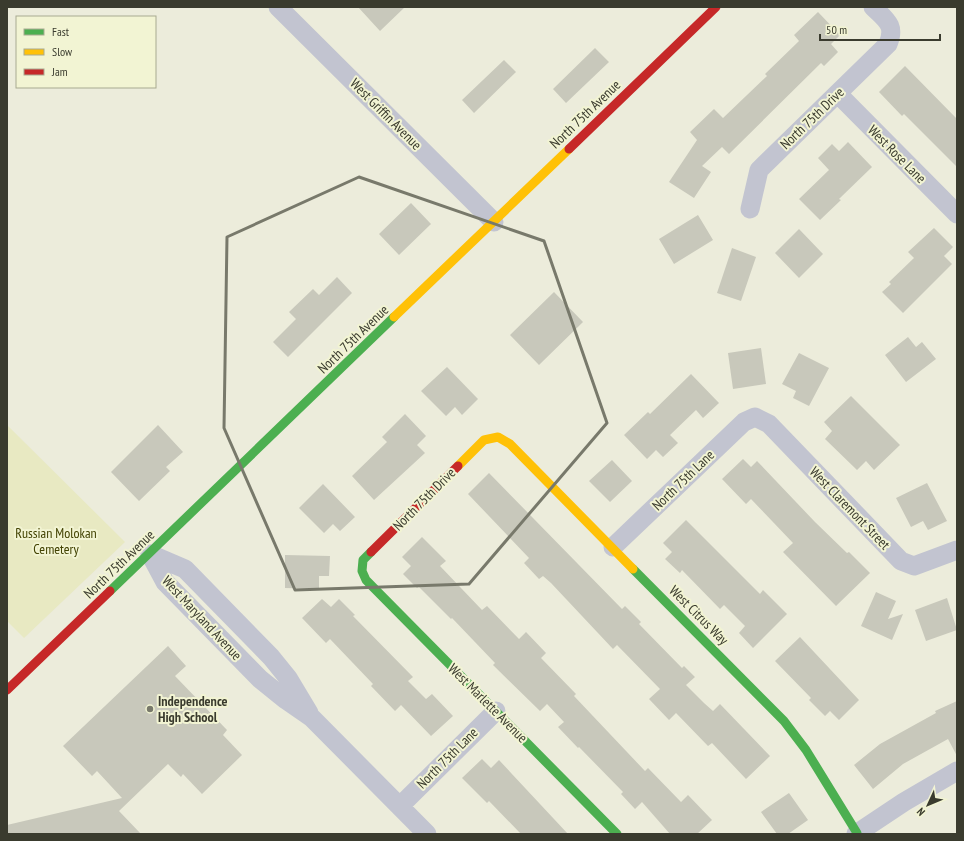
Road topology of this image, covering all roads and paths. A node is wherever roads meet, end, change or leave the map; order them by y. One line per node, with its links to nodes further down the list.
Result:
1 (278, 7): 7 (street, West Griffin Avenue)
2 (716, 7): 7 (street, North 75th Avenue)
3 (873, 7): 4 (street, North 75th Drive)
4 (838, 94): 5 (street, North 75th Drive); 6 (street, West Rose Lane)
5 (750, 209)
6 (957, 214)
7 (494, 222): 12 (street, North 75th Avenue)
8 (755, 417): 10 (street, North 75th Lane); 11 (street, West Claremont Street)
9 (498, 437): 10 (street, West Citrus Way); 13 (street, North 75th Drive)
10 (613, 547): 18 (street, West Citrus Way)
11 (957, 550)
12 (150, 554): 14 (street, North 75th Avenue); 17 (street, West Maryland Avenue)
13 (362, 571): 15 (street, West Marlette Avenue)
14 (7, 690)
15 (496, 711): 17 (street, North 75th Lane); 20 (street, West Marlette Avenue)
16 (956, 774): 18 (street)
17 (400, 806): 19 (street, West Maryland Avenue)
18 (856, 833)
19 (427, 834)
20 (617, 834)

